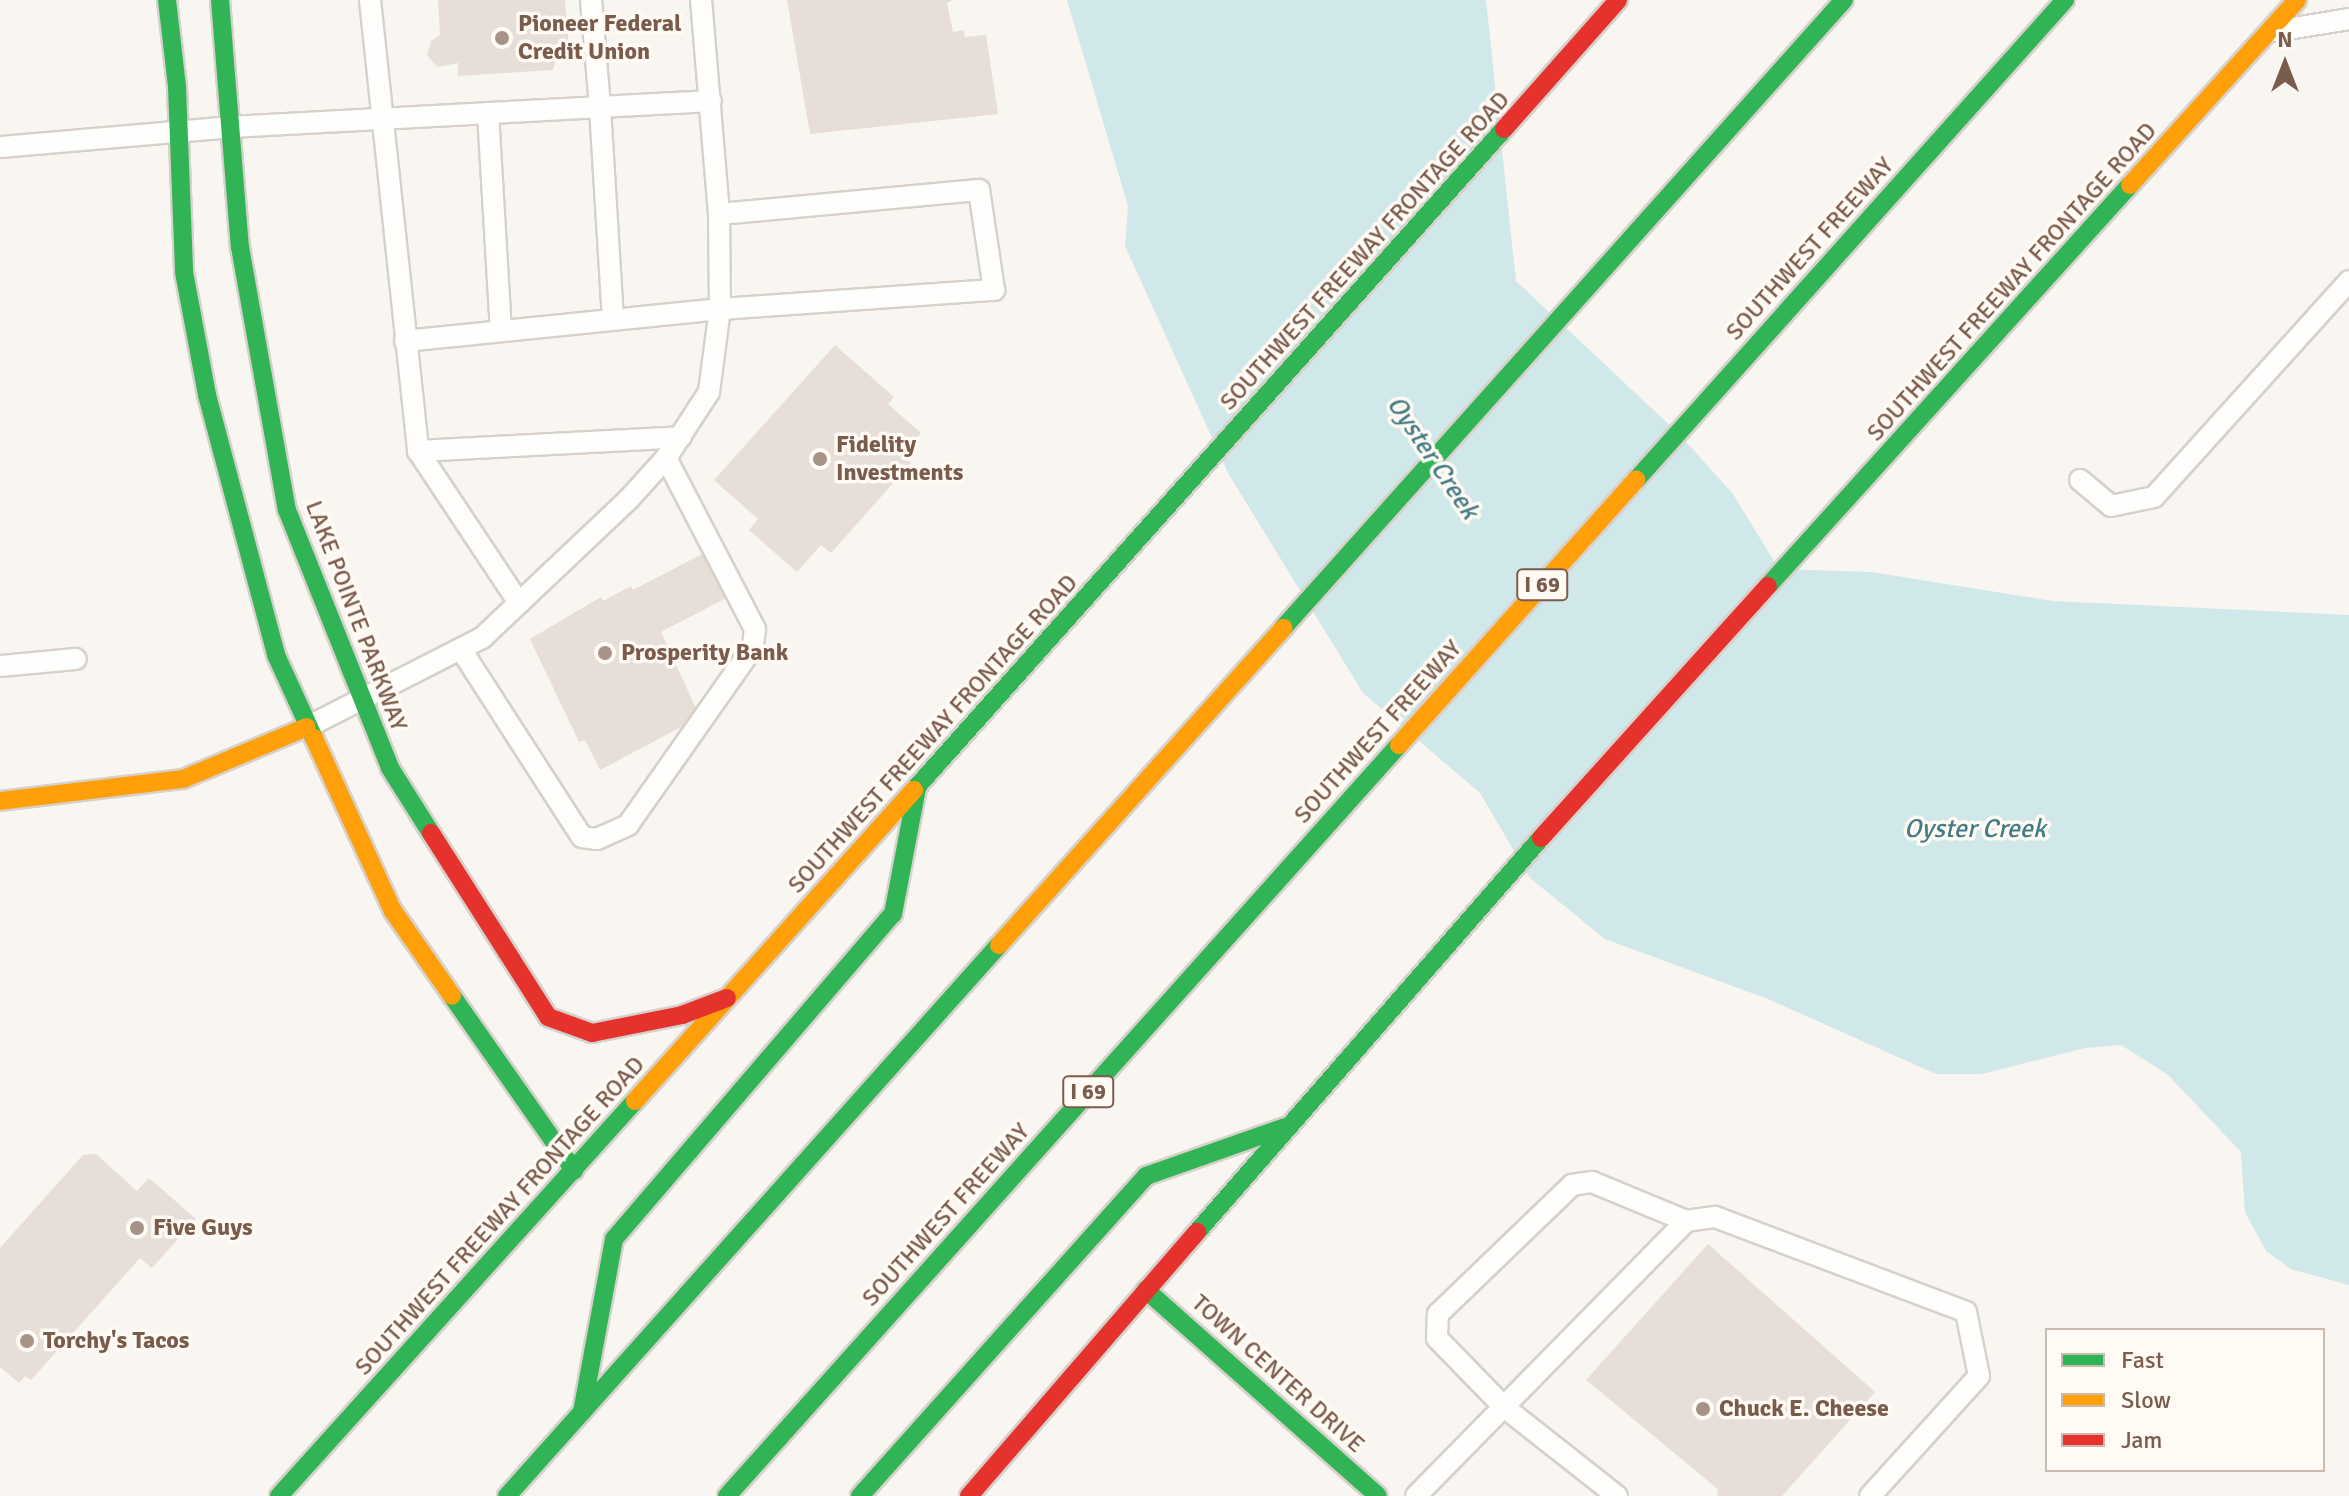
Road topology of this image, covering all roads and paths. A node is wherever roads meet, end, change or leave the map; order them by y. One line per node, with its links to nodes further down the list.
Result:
1 (167, 0): 17 (main road)
2 (220, 0): 16 (main road, LAKE POINTE PARKWAY)
3 (370, 0): 15 (lane)
4 (591, 0): 13 (lane)
5 (701, 0): 12 (lane)
6 (1618, 0): 35 (main road, SOUTHWEST FREEWAY FRONTAGE ROAD)
7 (1844, 0): 43 (main road)
8 (2065, 0): 46 (main road, SOUTHWEST FREEWAY / I 69)
9 (2297, 0): 11 (main road, SOUTHWEST FREEWAY FRONTAGE ROAD)
10 (2349, 19): 11 (lane)
11 (2268, 32): 38 (main road, SOUTHWEST FREEWAY FRONTAGE ROAD)
12 (711, 101): 13 (lane); 19 (lane)
13 (600, 107): 14 (lane); 22 (lane)
14 (488, 113): 15 (lane); 23 (lane)
15 (382, 121): 16 (lane); 24 (lane)
16 (231, 127): 17 (lane); 33 (main road, LAKE POINTE PARKWAY)
17 (178, 135): 18 (lane); 34 (main road)
18 (0, 147)
19 (719, 214): 21 (lane); 21 (lane)
20 (2349, 281): 28 (lane)
21 (720, 309): 22 (lane); 25 (lane)
22 (613, 320): 23 (lane)
23 (501, 331): 24 (lane)
24 (405, 341): 26 (lane)
25 (681, 437): 26 (lane); 27 (lane)
26 (418, 451): 29 (lane)
27 (666, 458): 29 (lane); 30 (lane)
28 (2080, 480)
29 (519, 603): 30 (lane)
30 (462, 651): 33 (lane)
31 (76, 659): 32 (lane)
32 (0, 666)
33 (360, 698): 34 (lane); 37 (main road, LAKE POINTE PARKWAY)
34 (307, 727): 36 (main road); 39 (main road)
35 (917, 788): 37 (main road, SOUTHWEST FREEWAY FRONTAGE ROAD); 43 (main road)
36 (0, 801)
37 (729, 997): 39 (main road, SOUTHWEST FREEWAY FRONTAGE ROAD)
38 (1285, 1127): 41 (main road, SOUTHWEST FREEWAY FRONTAGE ROAD); 47 (main road)
39 (574, 1170): 44 (main road, SOUTHWEST FREEWAY FRONTAGE ROAD)
40 (1686, 1221): 42 (lane); 42 (lane); 52 (lane)
41 (1146, 1290): 48 (main road, SOUTHWEST FREEWAY FRONTAGE ROAD); 49 (main road, TOWN CENTER DRIVE)
42 (1504, 1407): 50 (lane); 51 (lane)
43 (582, 1412): 45 (main road)
44 (279, 1496)
45 (507, 1496)
46 (727, 1496)
47 (860, 1496)
48 (969, 1496)
49 (1378, 1496)
50 (1416, 1496)
51 (1617, 1496)
52 (1870, 1496)

